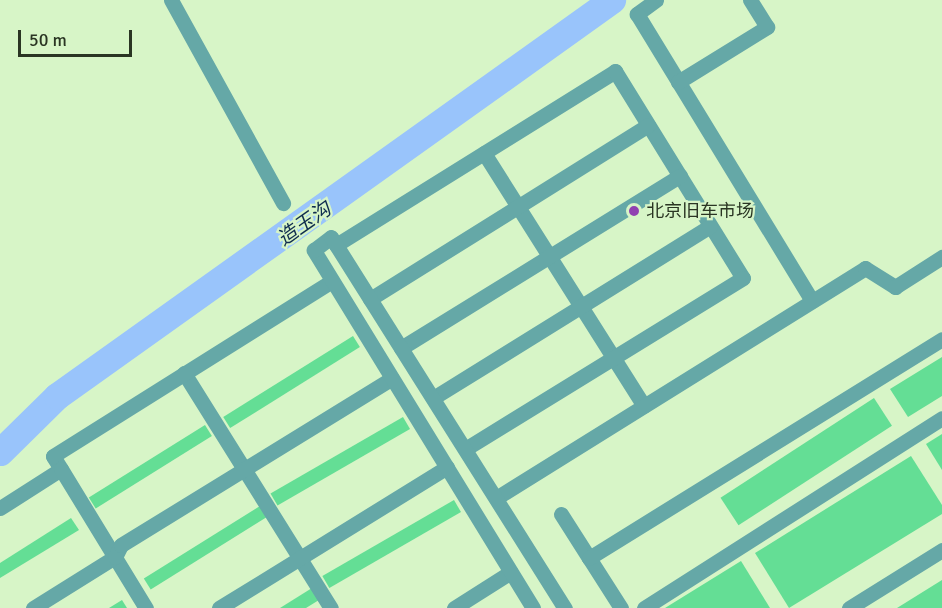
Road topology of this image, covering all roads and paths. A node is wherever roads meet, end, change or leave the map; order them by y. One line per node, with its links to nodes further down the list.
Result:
1 (171, 0): 8 (street)
2 (656, 0): 4 (street)
3 (750, 0): 4 (street)
4 (678, 82): 16 (street)
5 (648, 125): 6 (street); 7 (street); 9 (street)
6 (484, 153): 9 (street); 11 (street)
7 (680, 176): 10 (street); 12 (street)
8 (283, 203)
9 (518, 207): 12 (street); 15 (street)
10 (710, 226): 17 (street); 20 (street)
11 (336, 245): 14 (street); 15 (street)
12 (549, 256): 17 (street); 19 (street)
13 (942, 257): 16 (street)
14 (332, 280): 21 (street); 22 (street)
15 (370, 299): 19 (street)
16 (813, 301): 24 (street)
17 (581, 306): 20 (street); 23 (street)
18 (942, 339): 36 (street)
19 (401, 348): 23 (street)
20 (613, 358): 24 (street); 26 (street)
21 (184, 373): 28 (street); 29 (street)
22 (392, 378): 27 (street); 29 (street)
23 (433, 398): 26 (street)
24 (644, 406): 30 (street)
25 (942, 418): 46 (street)
26 (465, 449): 30 (street)
27 (447, 467): 35 (street); 37 (street)
28 (61, 469): 31 (street); 34 (street)
29 (244, 469): 34 (street); 35 (street)
30 (496, 498): 44 (street)
31 (0, 508)
32 (561, 514): 36 (street)
33 (942, 550): 47 (street)
34 (115, 557): 38 (street); 39 (street)
35 (300, 558): 40 (street); 41 (street)
36 (589, 558): 45 (street)
37 (511, 572): 42 (street); 43 (street)
38 (33, 608)
39 (146, 608)
40 (219, 608)
41 (331, 608)
42 (454, 608)
43 (533, 608)
44 (565, 608)
45 (621, 608)
46 (644, 608)
47 (849, 608)

